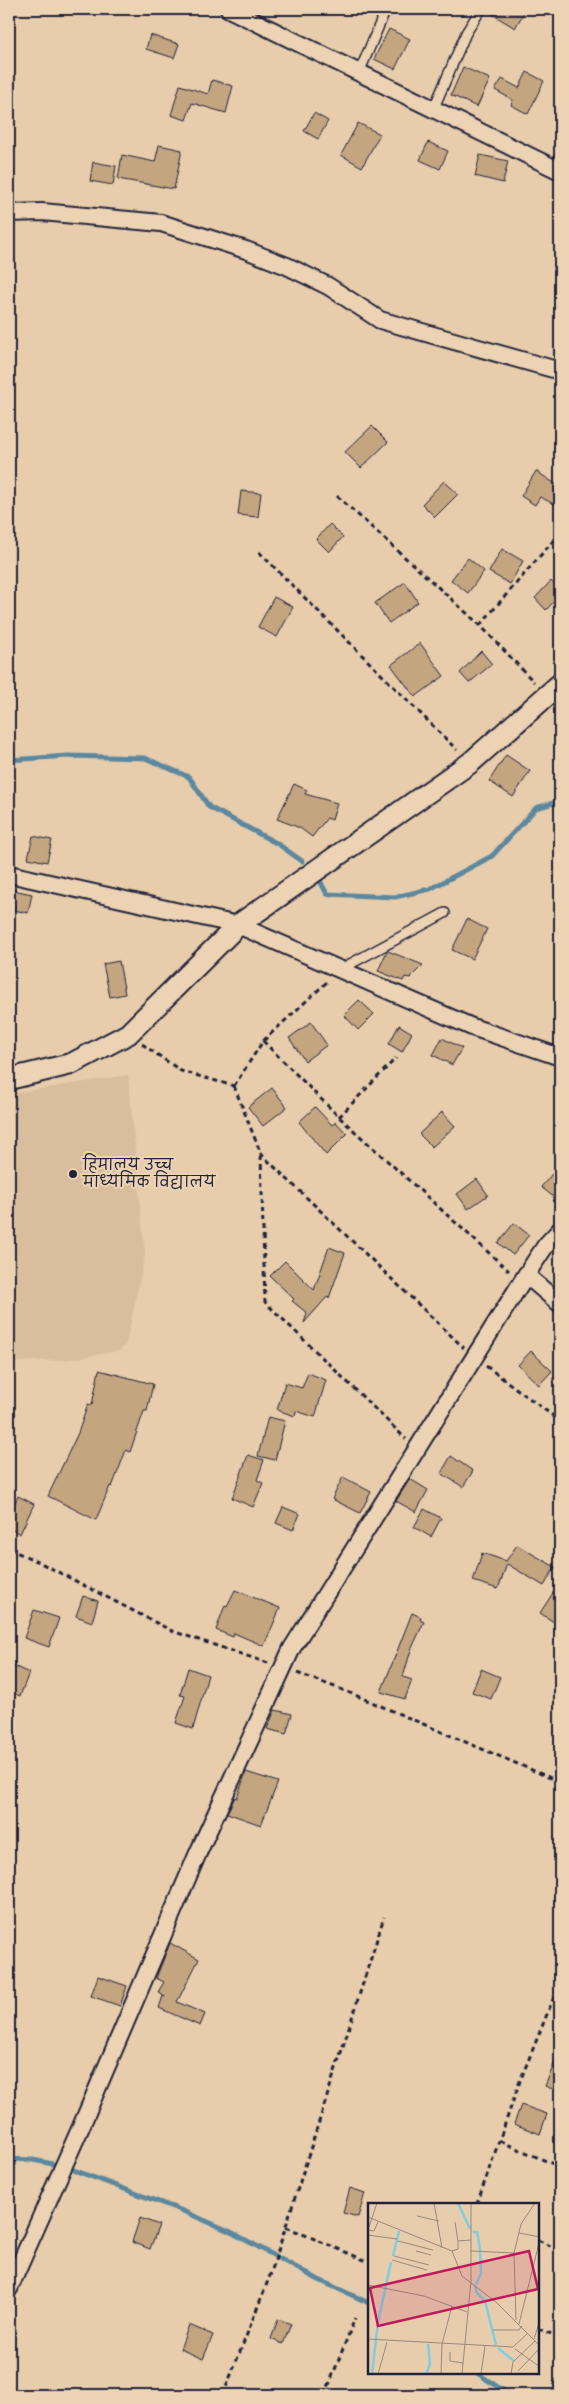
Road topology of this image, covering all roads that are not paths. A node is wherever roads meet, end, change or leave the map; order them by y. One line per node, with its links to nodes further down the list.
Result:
1 (229, 9): 4 (street)
2 (386, 9): 4 (lane)
3 (481, 9): 5 (lane)
4 (359, 73): 5 (street)
5 (434, 110): 6 (street)
6 (560, 171)
7 (9, 213): 8 (street)
8 (560, 371)
9 (554, 690): 12 (street)
10 (9, 874): 12 (street)
11 (445, 913): 13 (lane)
12 (238, 925): 13 (street); 15 (street)
13 (339, 970): 14 (street)
14 (560, 1057)
15 (9, 1079)
16 (560, 1230): 17 (street)
17 (524, 1279): 18 (street); 19 (street)
18 (560, 1304)
19 (9, 2289)

